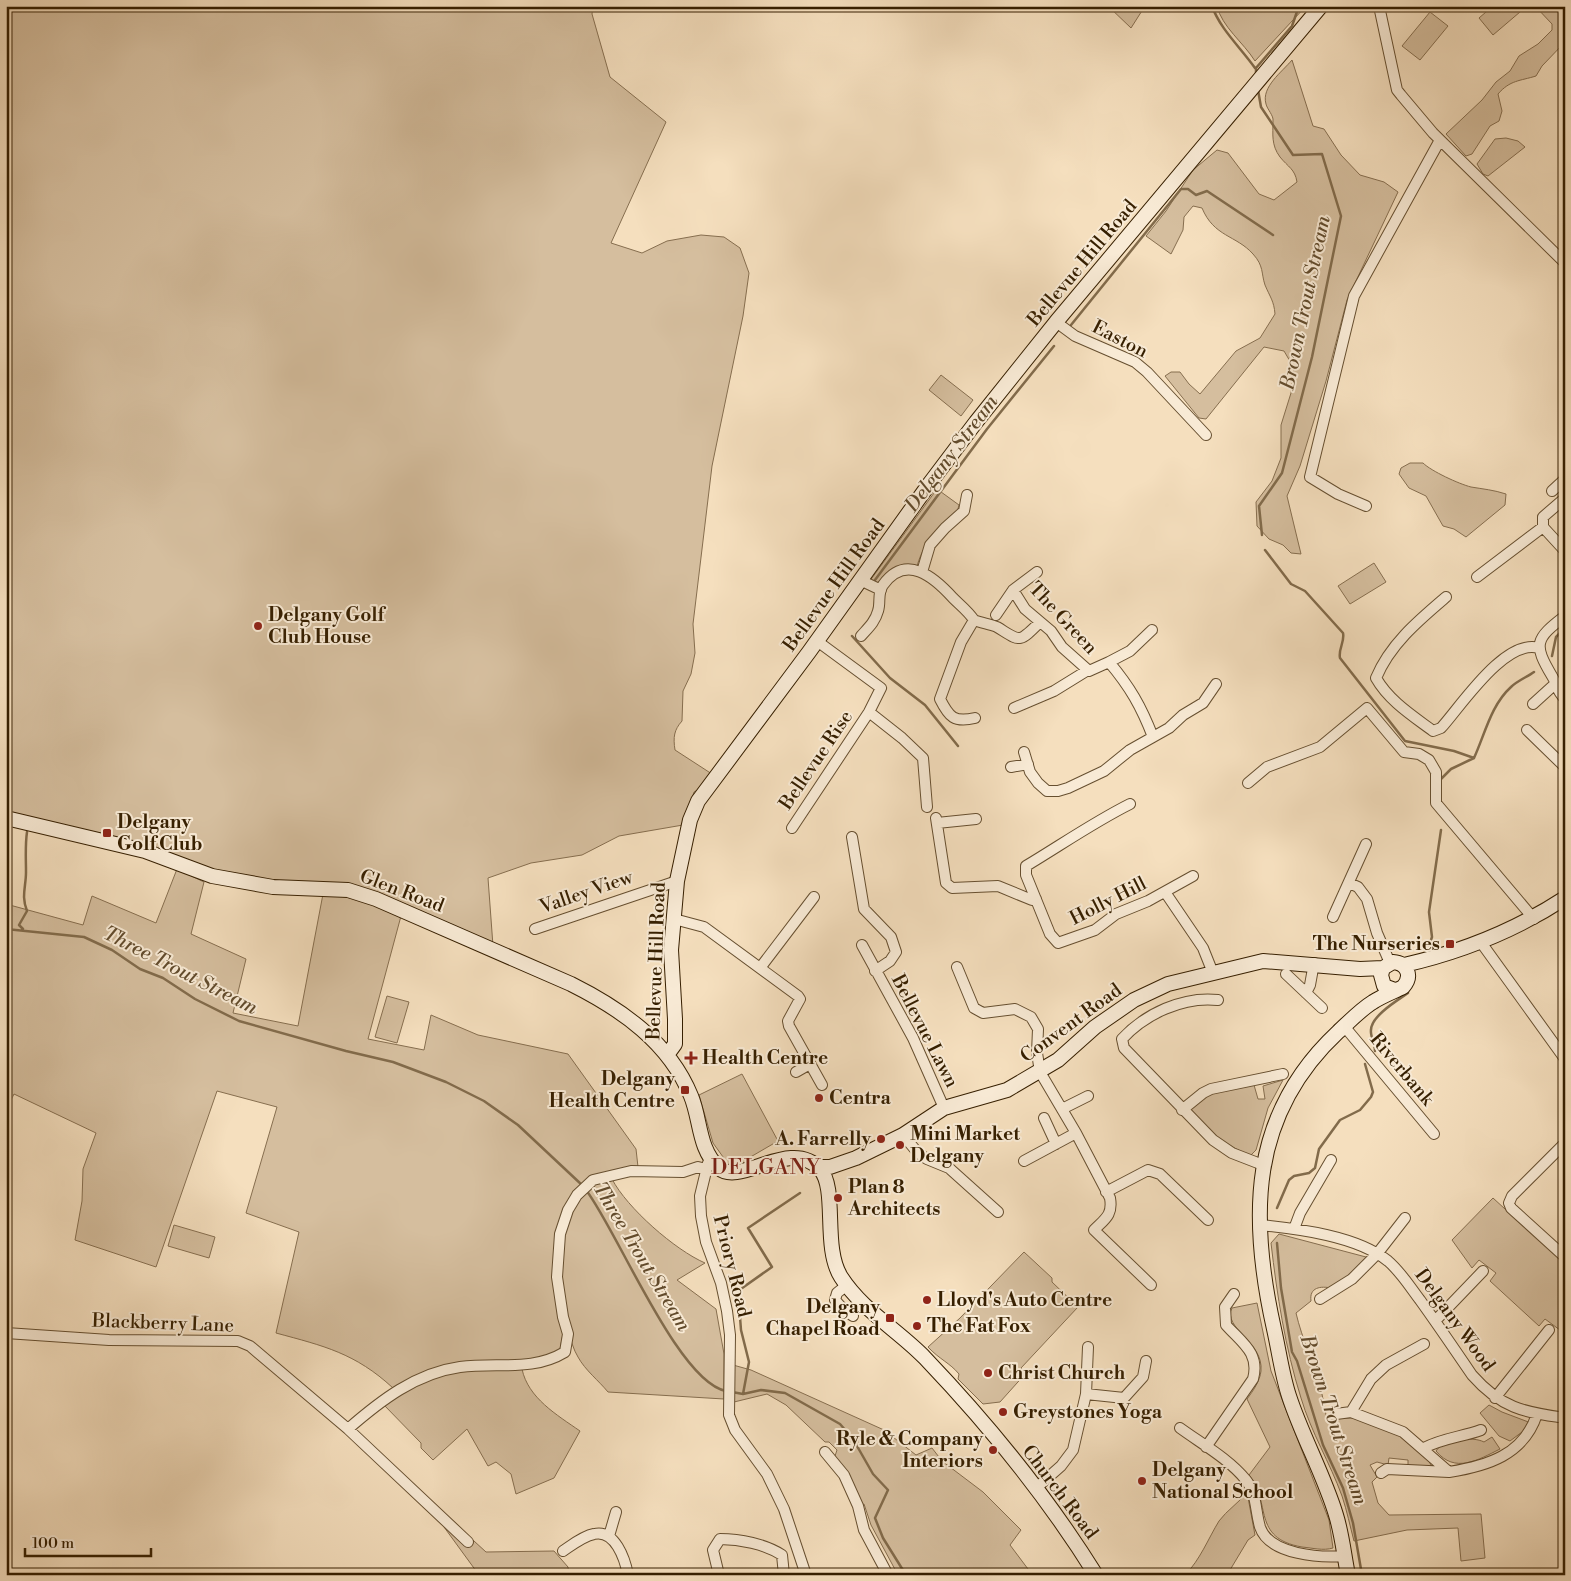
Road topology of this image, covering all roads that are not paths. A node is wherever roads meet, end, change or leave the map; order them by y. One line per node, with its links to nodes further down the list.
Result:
1 (1321, 6): 5 (street, Bellevue Hill Road)
2 (1379, 6): 3 (street)
3 (1440, 140): 4 (street); 11 (street)
4 (1565, 263)
5 (1056, 322): 6 (street, Easton); 17 (street, Bellevue Hill Road)
6 (1206, 435)
7 (1565, 479): 8 (street)
8 (1552, 491)
9 (966, 495): 14 (street)
10 (1565, 498): 12 (street)
11 (1366, 506)
12 (1543, 527): 13 (street); 16 (street)
13 (1565, 551)
14 (922, 572): 18 (street); 23 (street)
15 (1037, 572): 19 (street, The Green)
16 (1477, 577)
17 (860, 580): 18 (street); 27 (street, Bellevue Hill Road)
18 (881, 590): 26 (street)
19 (1013, 590): 21 (street, The Green); 24 (street, The Green)
20 (1446, 597): 28 (street)
21 (996, 615)
22 (1565, 616): 28 (street)
23 (974, 620): 24 (street); 37 (street)
24 (1039, 623): 30 (street, The Green)
25 (1152, 630): 29 (street, The Green)
26 (860, 636)
27 (817, 641): 36 (street, Bellevue Rise); 53 (street, Bellevue Hill Road)
28 (1539, 648): 32 (street)
29 (1109, 662): 30 (street, The Green); 39 (street, The Green)
30 (1088, 670): 35 (street, The Green)
31 (1216, 684): 39 (street)
32 (1555, 684): 33 (street); 34 (street)
33 (1565, 699)
34 (1533, 704)
35 (1014, 708)
36 (869, 712): 46 (street, Bellevue Rise); 49 (street, Bellevue Rise)
37 (975, 718)
38 (1528, 730): 42 (street)
39 (1153, 737): 41 (street)
40 (1024, 752): 41 (street)
41 (1028, 764): 43 (street)
42 (1565, 767)
43 (1011, 768)
44 (1248, 783): 60 (street)
45 (1130, 804): 58 (street, Holly Hill)
46 (927, 807)
47 (6, 818): 78 (street, Glen Road)
48 (976, 819): 58 (street)
49 (792, 828)
50 (852, 837): 68 (street, Bellevue Lawn)
51 (1366, 844): 54 (street)
52 (1193, 876): 55 (street, Holly Hill)
53 (677, 881): 61 (street, Bellevue Hill Road); 62 (street, Valley View)
54 (1349, 883): 59 (street); 69 (street)
55 (1165, 892): 58 (street, Holly Hill); 70 (street, Holly Hill)
56 (814, 897): 67 (street)
57 (1565, 898): 60 (street, Convent Road)
58 (1036, 899)
59 (1333, 918)
60 (1534, 918): 63 (street, Convent Road)
61 (674, 919): 67 (street); 78 (street, Bellevue Hill Road)
62 (535, 928)
63 (1480, 941): 69 (street, Convent Road); 79 (street)
64 (862, 944): 68 (street, Bellevue Lawn)
65 (1314, 964): 69 (street, Convent Road); 70 (street, Convent Road); 73 (street)
66 (957, 967): 82 (street)
67 (760, 968): 80 (street)
68 (875, 971): 86 (street, Bellevue Lawn)
69 (1391, 972): 72 (street); 72 (street); 75 (street)
70 (1213, 973): 82 (street, Convent Road)
71 (1286, 974): 73 (street)
72 (1395, 990): 75 (street)
73 (1306, 993): 76 (street)
74 (1218, 1000): 88 (street)
75 (1372, 1002): 77 (street)
76 (1322, 1008)
77 (1344, 1026): 91 (street, Riverbank); 98 (street)
78 (667, 1055): 97 (street, Glen Road)
79 (1565, 1059)
80 (810, 1064): 81 (street); 84 (street)
81 (796, 1072)
82 (1040, 1072): 86 (street, Convent Road); 87 (street)
83 (1283, 1074): 88 (street)
84 (822, 1085)
85 (1088, 1096): 87 (street)
86 (944, 1108): 92 (street, Convent Road)
87 (1062, 1109): 90 (street)
88 (1182, 1110): 98 (street)
89 (1044, 1118): 94 (street)
90 (1076, 1133): 94 (street); 100 (street)
91 (1434, 1134)
92 (903, 1135): 99 (street, Convent Road); 101 (street)
93 (1565, 1143): 107 (street)
94 (1056, 1144): 96 (street)
95 (1331, 1160): 105 (street)
96 (1024, 1161)
97 (708, 1163): 99 (street); 127 (street); 143 (street, Priory Road)
98 (1263, 1165): 104 (street)
99 (818, 1168): 109 (street, Church Road)
100 (1106, 1192): 103 (street); 110 (street)
101 (998, 1212)
102 (1405, 1218): 106 (street)
103 (1208, 1220)
104 (1260, 1225): 105 (street, Delgany Wood); 139 (street)
105 (1294, 1229): 106 (street, Delgany Wood)
106 (1377, 1254): 112 (street); 114 (street, Delgany Wood)
107 (1565, 1257)
108 (1483, 1271): 114 (street)
109 (847, 1285): 113 (street); 134 (street, Church Road)
110 (1151, 1285)
111 (1234, 1294): 129 (street)
112 (1320, 1299)
113 (853, 1316)
114 (1435, 1321): 121 (street, Delgany Wood)
115 (1549, 1330): 121 (street)
116 (6, 1333): 127 (street, Blackberry Lane)
117 (1424, 1344): 122 (street)
118 (1088, 1347): 120 (street)
119 (1146, 1361): 120 (street)
120 (1086, 1394): 134 (street)
121 (1495, 1398): 124 (street, Delgany Wood)
122 (1350, 1412): 123 (street); 130 (street)
123 (1336, 1414)
124 (1537, 1414): 125 (street, Delgany Wood); 133 (street)
125 (1565, 1418)
126 (1180, 1428): 129 (street)
127 (348, 1430): 137 (street, Blackberry Lane)
128 (1481, 1430): 130 (street)
129 (1206, 1447): 139 (street)
130 (1424, 1448): 133 (street)
131 (825, 1452): 144 (street)
132 (1381, 1472): 133 (street)
133 (1449, 1472)
134 (1035, 1489): 145 (street, Church Road)
135 (616, 1512): 136 (street)
136 (609, 1536): 138 (street); 140 (street)
137 (468, 1542)
138 (563, 1551)
139 (1345, 1556): 146 (street)
140 (628, 1575)
141 (719, 1575): 142 (street)
142 (784, 1575)
143 (806, 1575)
144 (888, 1575)
145 (1096, 1575)
146 (1348, 1575)

